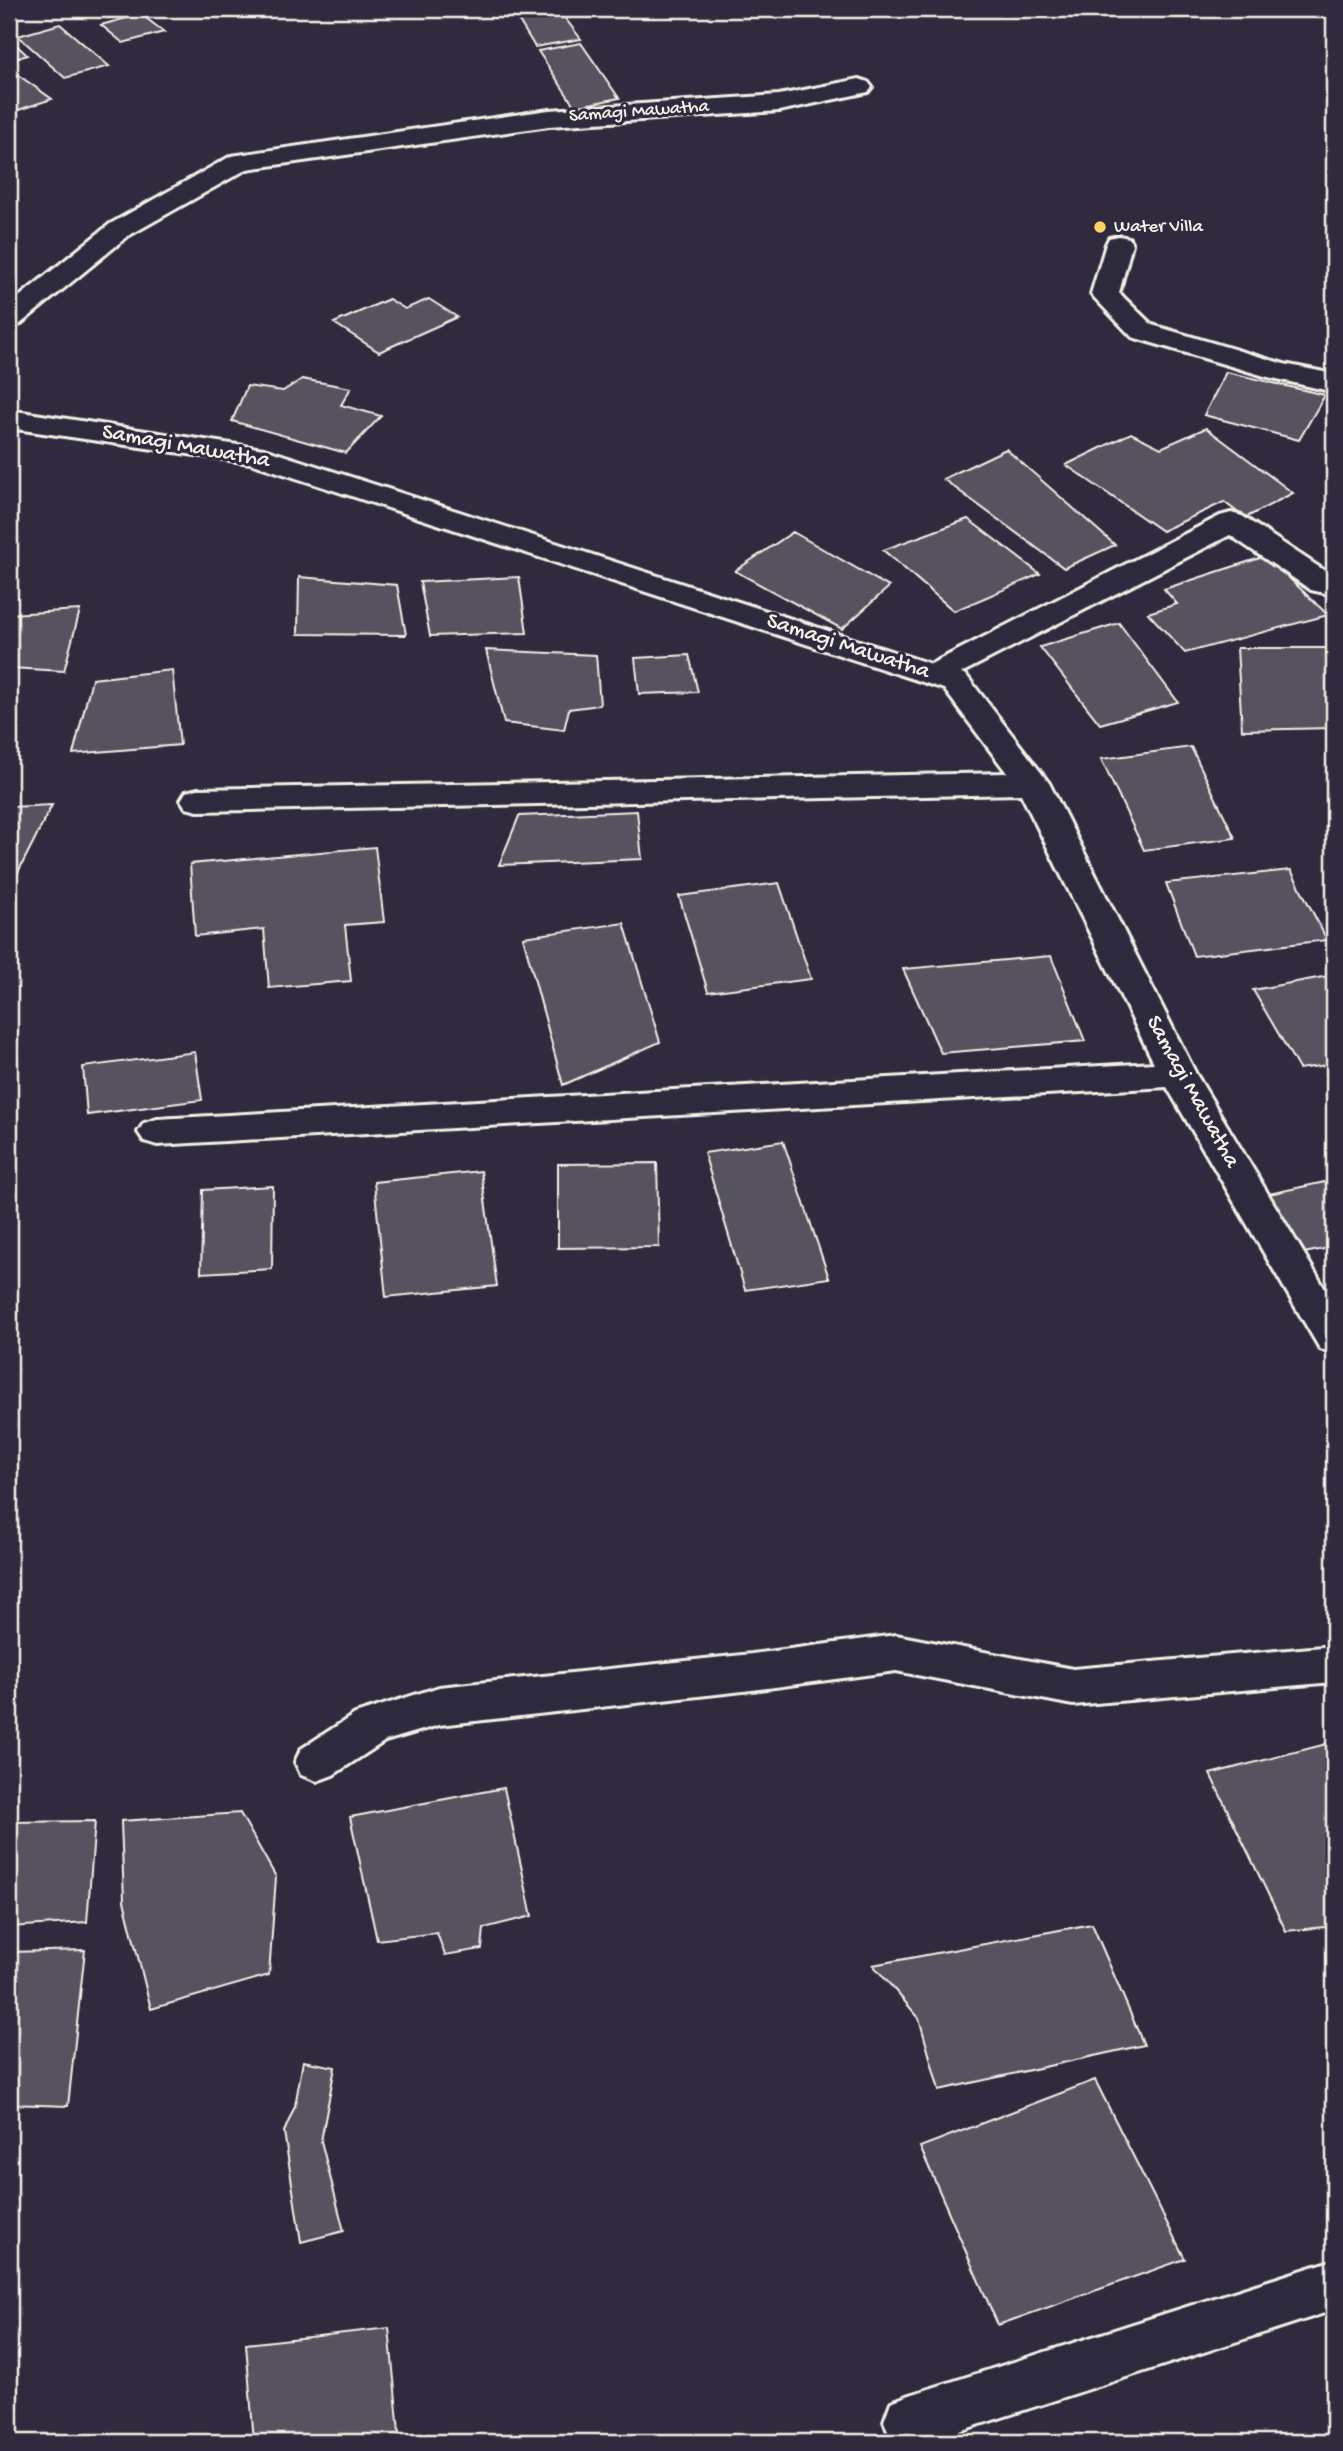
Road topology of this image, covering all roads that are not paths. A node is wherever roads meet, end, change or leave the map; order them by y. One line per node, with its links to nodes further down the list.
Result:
1 (859, 87): 3 (street, Samagi Mawatha)
2 (1119, 244): 4 (street)
3 (9, 319)
4 (1334, 383)
5 (9, 419): 7 (street, Samagi Mawatha)
6 (1334, 586): 7 (street)
7 (933, 675): 8 (street, Samagi Mawatha)
8 (1032, 783): 9 (street); 10 (street, Samagi Mawatha)
9 (198, 800)
10 (1178, 1074): 11 (street); 12 (street, Samagi Mawatha)
11 (157, 1132)
12 (1334, 1338)
13 (1334, 1664): 14 (street)
14 (317, 1762)
15 (1334, 2285): 16 (street)
16 (910, 2421)

